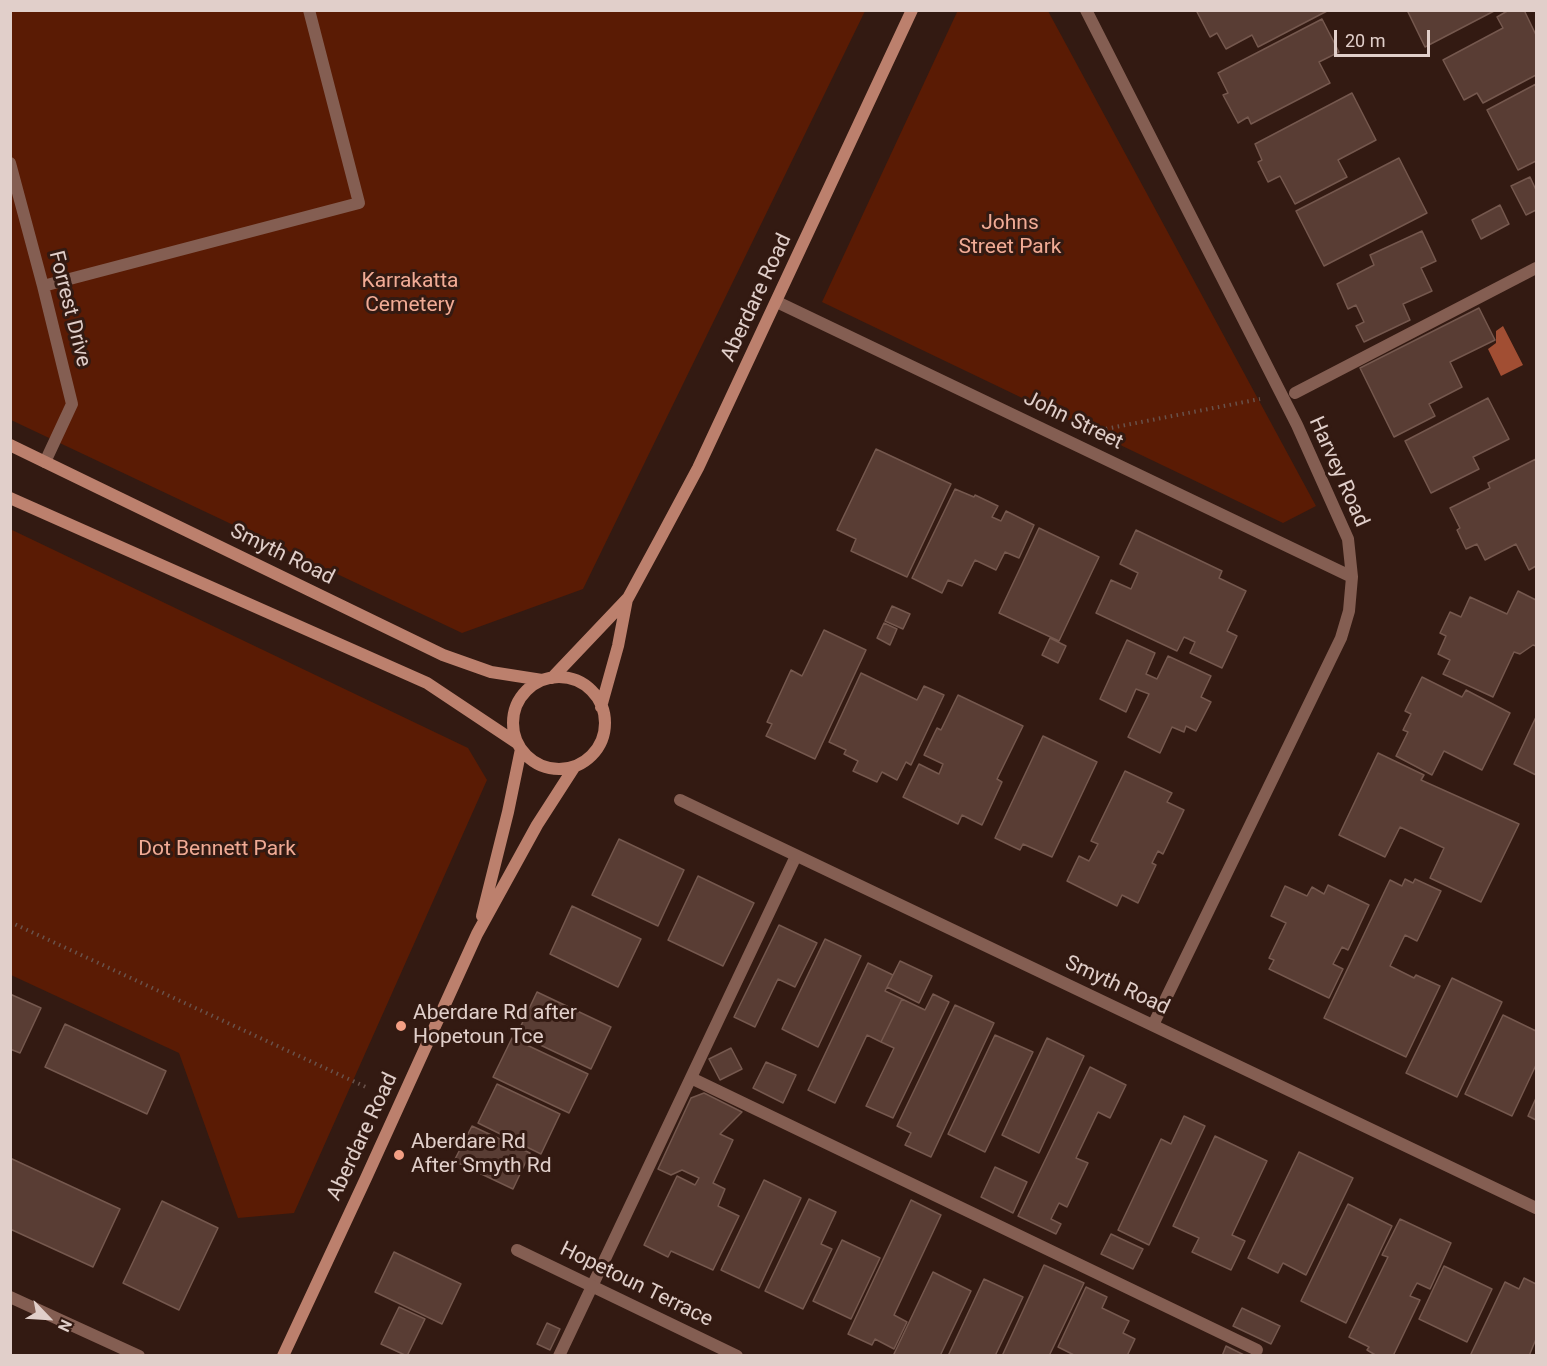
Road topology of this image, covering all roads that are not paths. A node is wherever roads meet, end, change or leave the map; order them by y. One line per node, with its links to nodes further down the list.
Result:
1 (309, 10): 6 (street)
2 (912, 10): 7 (main road, Aberdare Road)
3 (1086, 10): 12 (street, Harvey Road)
4 (10, 163): 6 (street, Forrest Drive)
5 (1536, 268): 8 (street)
6 (43, 286): 10 (street, Forrest Drive)
7 (777, 302): 12 (street, John Street); 13 (main road, Aberdare Road)
8 (1294, 393)
9 (10, 445): 10 (main road, Smyth Road)
10 (45, 462): 14 (main road, Smyth Road)
11 (10, 498): 16 (main road)
12 (1352, 577): 21 (street, Harvey Road)
13 (628, 598): 14 (main road, Aberdare Road); 15 (main road, Aberdare Road)
14 (548, 679): 15 (main road); 16 (main road)
15 (601, 707): 17 (main road)
16 (519, 746): 17 (main road); 20 (main road, Aberdare Road)
17 (575, 766): 20 (main road, Aberdare Road)
18 (680, 800): 19 (street, Smyth Road)
19 (796, 856): 21 (street, Smyth Road); 22 (street)
20 (477, 934): 29 (main road, Aberdare Road)
21 (1153, 1025): 23 (street, Smyth Road)
22 (691, 1078): 25 (street); 27 (street)
23 (1536, 1208)
24 (517, 1250): 25 (street, Hopetoun Terrace)
25 (592, 1286): 30 (street); 31 (street, Hopetoun Terrace)
26 (10, 1297): 28 (street)
27 (1257, 1350)
28 (139, 1356)
29 (283, 1356)
30 (559, 1356)
31 (737, 1356)

